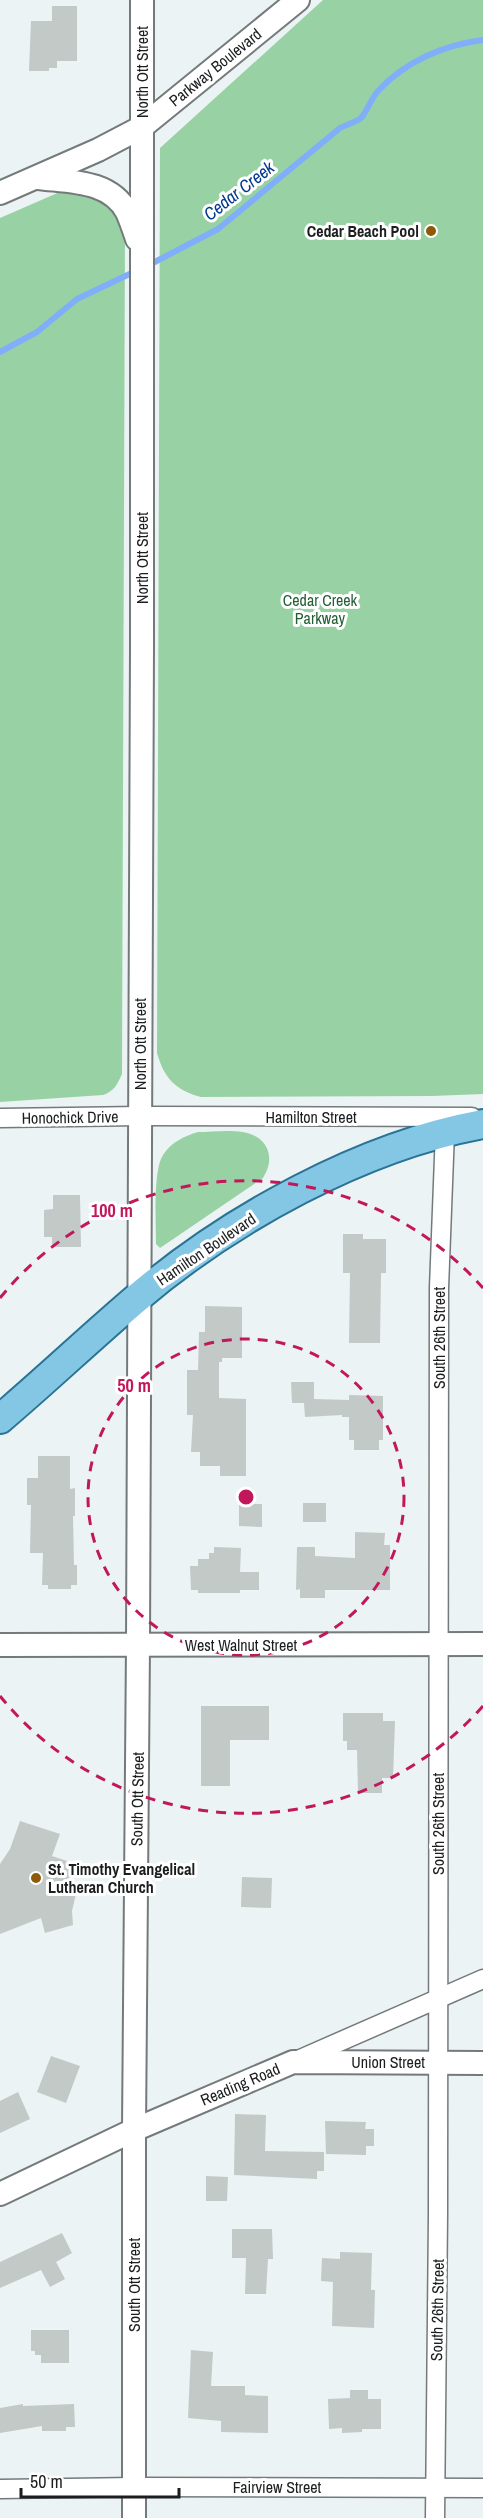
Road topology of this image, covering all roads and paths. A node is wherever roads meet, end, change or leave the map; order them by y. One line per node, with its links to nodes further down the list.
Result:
1 (142, 0): 3 (street, North Ott Street)
2 (298, 0): 3 (street, Parkway Boulevard)
3 (142, 127): 4 (street, Parkway Boulevard); 6 (street, North Ott Street)
4 (38, 178): 5 (street, Parkway Boulevard); 6 (street)
5 (0, 193)
6 (141, 249): 7 (street, North Ott Street)
7 (140, 1116): 8 (street, Hamilton Street); 9 (street, Honochick Drive); 12 (street, South Ott Street)
8 (483, 1117)
9 (0, 1118)
10 (483, 1124): 11 (main road)
11 (445, 1131): 12 (main road, Hamilton Boulevard); 14 (street, South 26th Street)
12 (138, 1297): 13 (main road, Hamilton Boulevard); 17 (street, South Ott Street)
13 (0, 1419)
14 (438, 1644): 15 (street, West Walnut Street); 17 (street, West Walnut Street); 19 (street, South 26th Street)
15 (483, 1644)
16 (0, 1645): 17 (street, West Walnut Street)
17 (138, 1645): 23 (street, South Ott Street)
18 (483, 1979): 19 (street, Reading Road)
19 (438, 1999): 20 (street, Reading Road); 21 (street, South 26th Street)
20 (293, 2062): 21 (street, Union Street); 23 (street, Reading Road)
21 (438, 2062): 22 (street, Union Street); 26 (street, South 26th Street)
22 (483, 2063)
23 (134, 2130): 24 (street, Reading Road); 25 (street, South Ott Street)
24 (0, 2194)
25 (134, 2487): 26 (street, Fairview Street); 28 (street, Fairview Street); 29 (street, South Ott Street)
26 (435, 2487): 27 (street, Fairview Street); 30 (street, South 26th Street)
27 (483, 2488)
28 (0, 2489)
29 (134, 2518)
30 (435, 2518)

